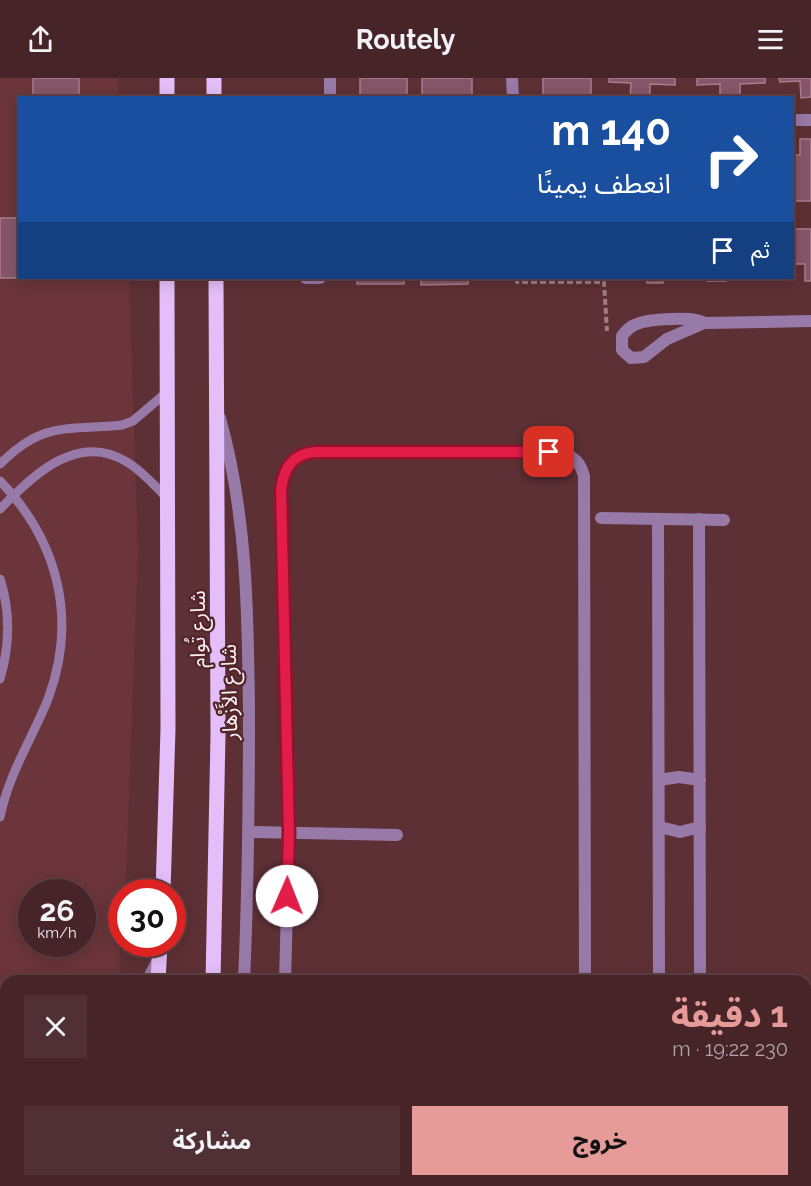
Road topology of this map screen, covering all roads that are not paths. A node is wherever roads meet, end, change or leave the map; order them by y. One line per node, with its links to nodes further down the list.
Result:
1 (167, 78): 5 (main road)
2 (214, 78): 6 (main road)
3 (330, 78): 7 (street)
4 (512, 78): 8 (street)
5 (167, 96)
6 (214, 96)
7 (330, 96)
8 (513, 96)
9 (794, 120): 10 (street)
10 (811, 120)
11 (167, 279): 15 (main road, شارع تُوام)
12 (216, 279): 16 (main road, شارع تُوام)
13 (811, 321): 14 (street)
14 (704, 323): 14 (street)
15 (166, 392): 17 (lane); 20 (main road, شارع تُوام)
16 (217, 404): 33 (street, شارع الأَزْهار); 41 (main road, شارع تُوام)
17 (0, 464)
18 (0, 481): 19 (lane)
19 (14, 495): 20 (lane); 21 (lane); 30 (lane)
20 (165, 496): 36 (main road, شارع تُوام)
21 (0, 509)
22 (601, 518): 23 (street)
23 (658, 519): 24 (street); 28 (street)
24 (699, 519): 25 (street); 29 (street)
25 (724, 520)
26 (0, 579): 27 (lane)
27 (0, 678)
28 (659, 780): 29 (street); 31 (street)
29 (700, 780): 32 (street)
30 (0, 817)
31 (660, 827): 32 (street); 45 (street)
32 (700, 827): 46 (street)
33 (249, 832): 34 (street); 42 (street, شارع الأَزْهار)
34 (289, 833): 35 (street); 43 (street); 44 (street)
35 (397, 835)
36 (163, 879)
37 (157, 957): 39 (street)
38 (160, 957): 40 (main road)
39 (150, 975)
40 (158, 975)
41 (213, 975)
42 (244, 975)
43 (285, 975)
44 (585, 975)
45 (658, 975)
46 (700, 975)

